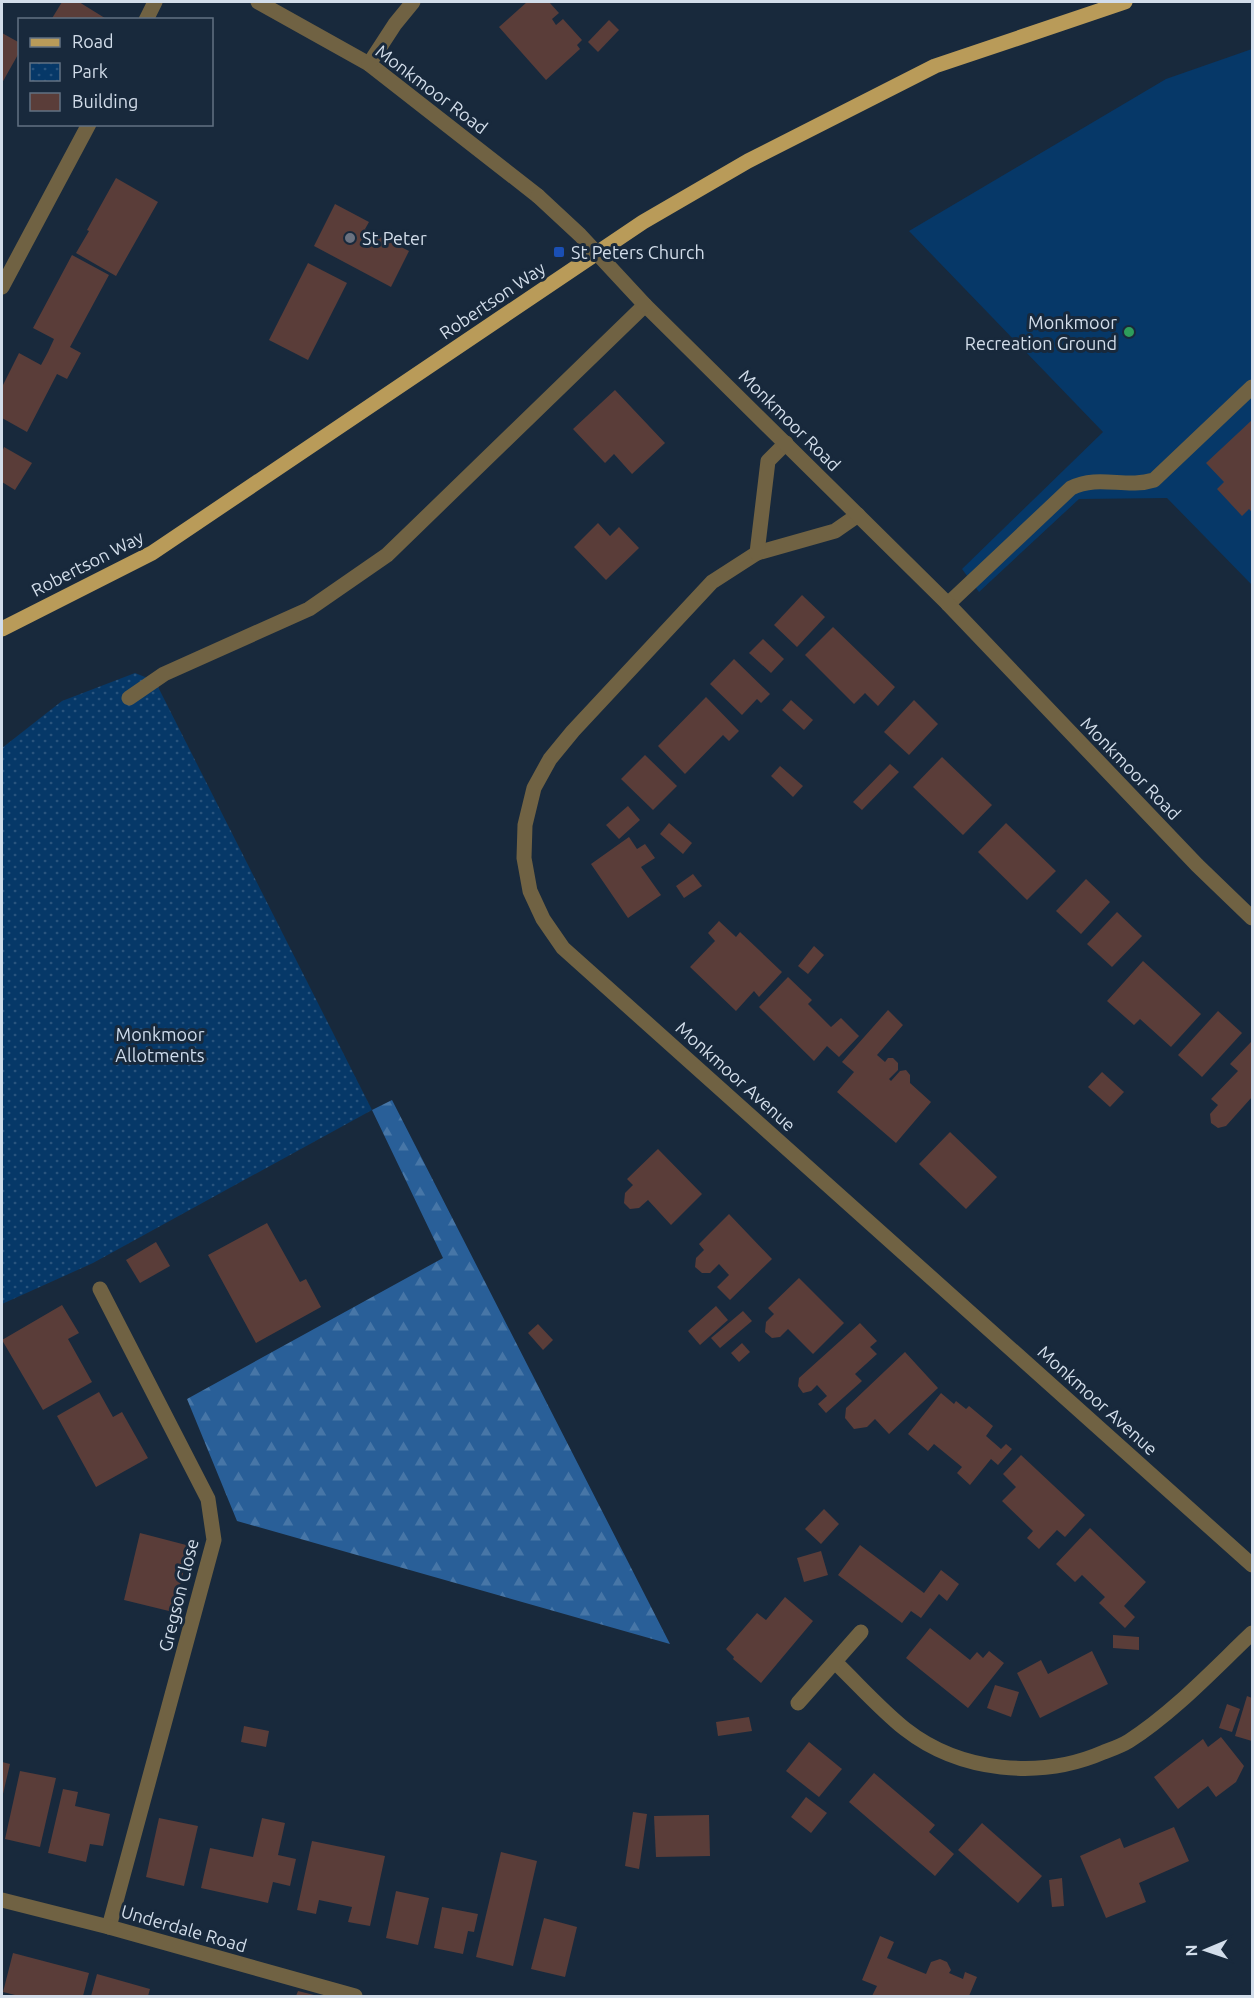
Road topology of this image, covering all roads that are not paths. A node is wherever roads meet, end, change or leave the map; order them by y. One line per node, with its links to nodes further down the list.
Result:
1 (156, 2): 5 (street)
2 (258, 2): 6 (street, Monkmoor Road)
3 (413, 2): 6 (street)
4 (1125, 2): 15 (main road, Robertson Way)
5 (147, 18)
6 (369, 64): 9 (street, Monkmoor Road, bridge)
7 (88, 126): 8 (street)
8 (2, 287)
9 (645, 305): 11 (street, Monkmoor Road); 16 (street)
10 (1252, 387): 14 (street)
11 (786, 443): 12 (street, Monkmoor Road); 13 (street)
12 (858, 515): 13 (street, Monkmoor Avenue); 14 (street, Monkmoor Road)
13 (757, 553): 19 (street, Monkmoor Avenue)
14 (948, 604): 17 (street, Monkmoor Road)
15 (2, 629)
16 (129, 698)
17 (1252, 918)
18 (100, 1289): 25 (street, Gregson Close)
19 (1252, 1565)
20 (861, 1632): 22 (street)
21 (1252, 1633): 22 (street)
22 (835, 1662): 23 (street)
23 (798, 1703)
24 (2, 1900): 25 (street, Underdale Road)
25 (109, 1928): 26 (street, Underdale Road)
26 (355, 1996)

